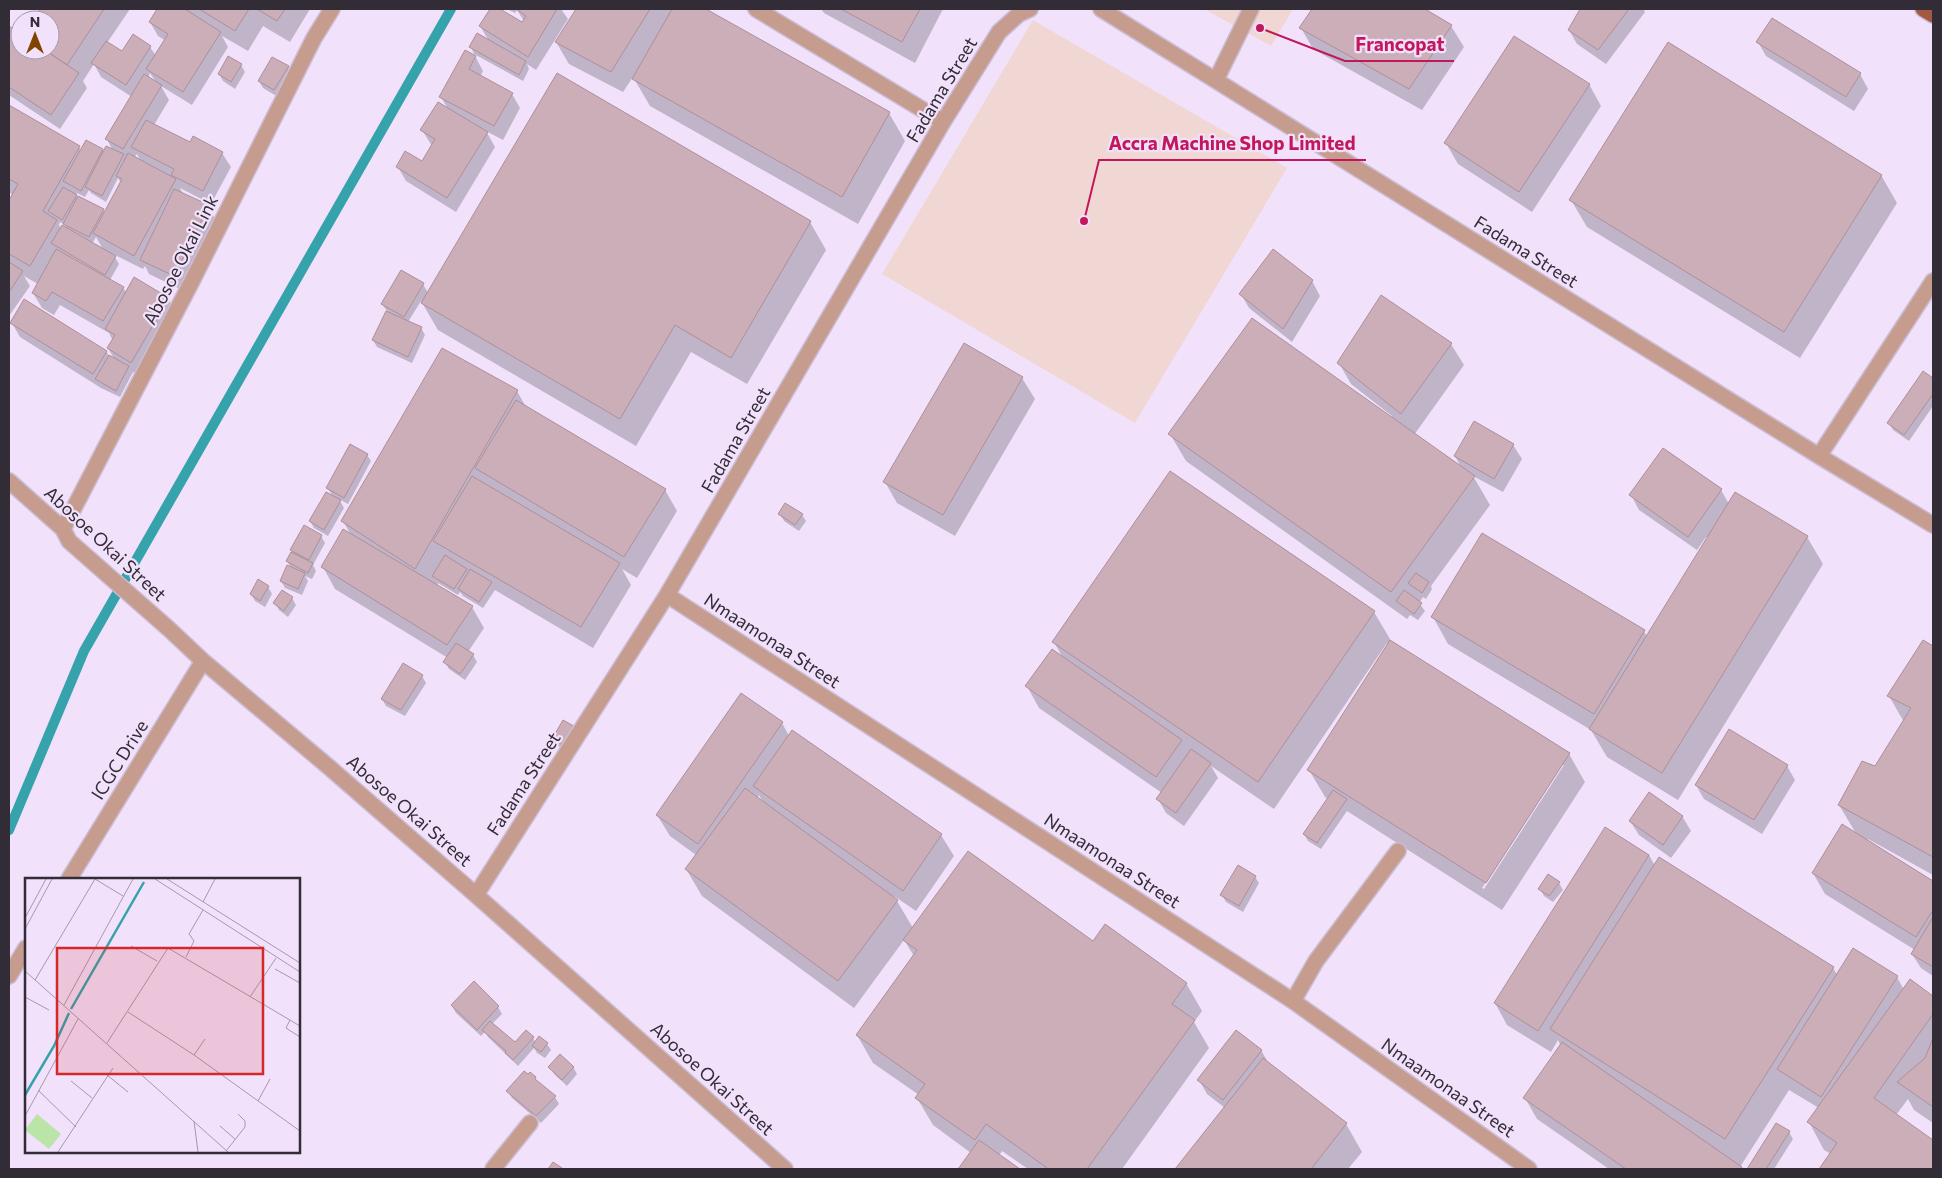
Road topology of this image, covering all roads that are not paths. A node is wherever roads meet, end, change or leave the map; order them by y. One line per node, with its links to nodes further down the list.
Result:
1 (332, 9): 14 (street, Abosoe Okai Link)
2 (756, 9): 9 (street)
3 (1030, 9): 9 (street, Fadama Street)
4 (1101, 9): 8 (street, Fadama Street)
5 (1251, 9): 8 (street)
6 (1923, 9): 7 (main road)
7 (1933, 16)
8 (1216, 80): 11 (street, Fadama Street)
9 (943, 122): 15 (street, Fadama Street)
10 (1933, 281): 11 (street)
11 (1818, 456): 13 (street, Fadama Street)
12 (9, 481): 14 (street, Abosoe Okai Street)
13 (1933, 525)
14 (66, 535): 16 (street, Abosoe Okai Street)
15 (667, 595): 19 (street, Fadama Street); 22 (street, Nmaamonaa Street)
16 (203, 661): 18 (street, ICGC Drive); 19 (street, Abosoe Okai Street)
17 (1398, 851): 22 (street)
18 (70, 878)
19 (476, 894): 25 (street, Abosoe Okai Street)
20 (25, 950): 21 (street)
21 (9, 976)
22 (1293, 1001): 26 (street, Nmaamonaa Street)
23 (530, 1123): 24 (street)
24 (494, 1169)
25 (785, 1169)
26 (1529, 1169)

